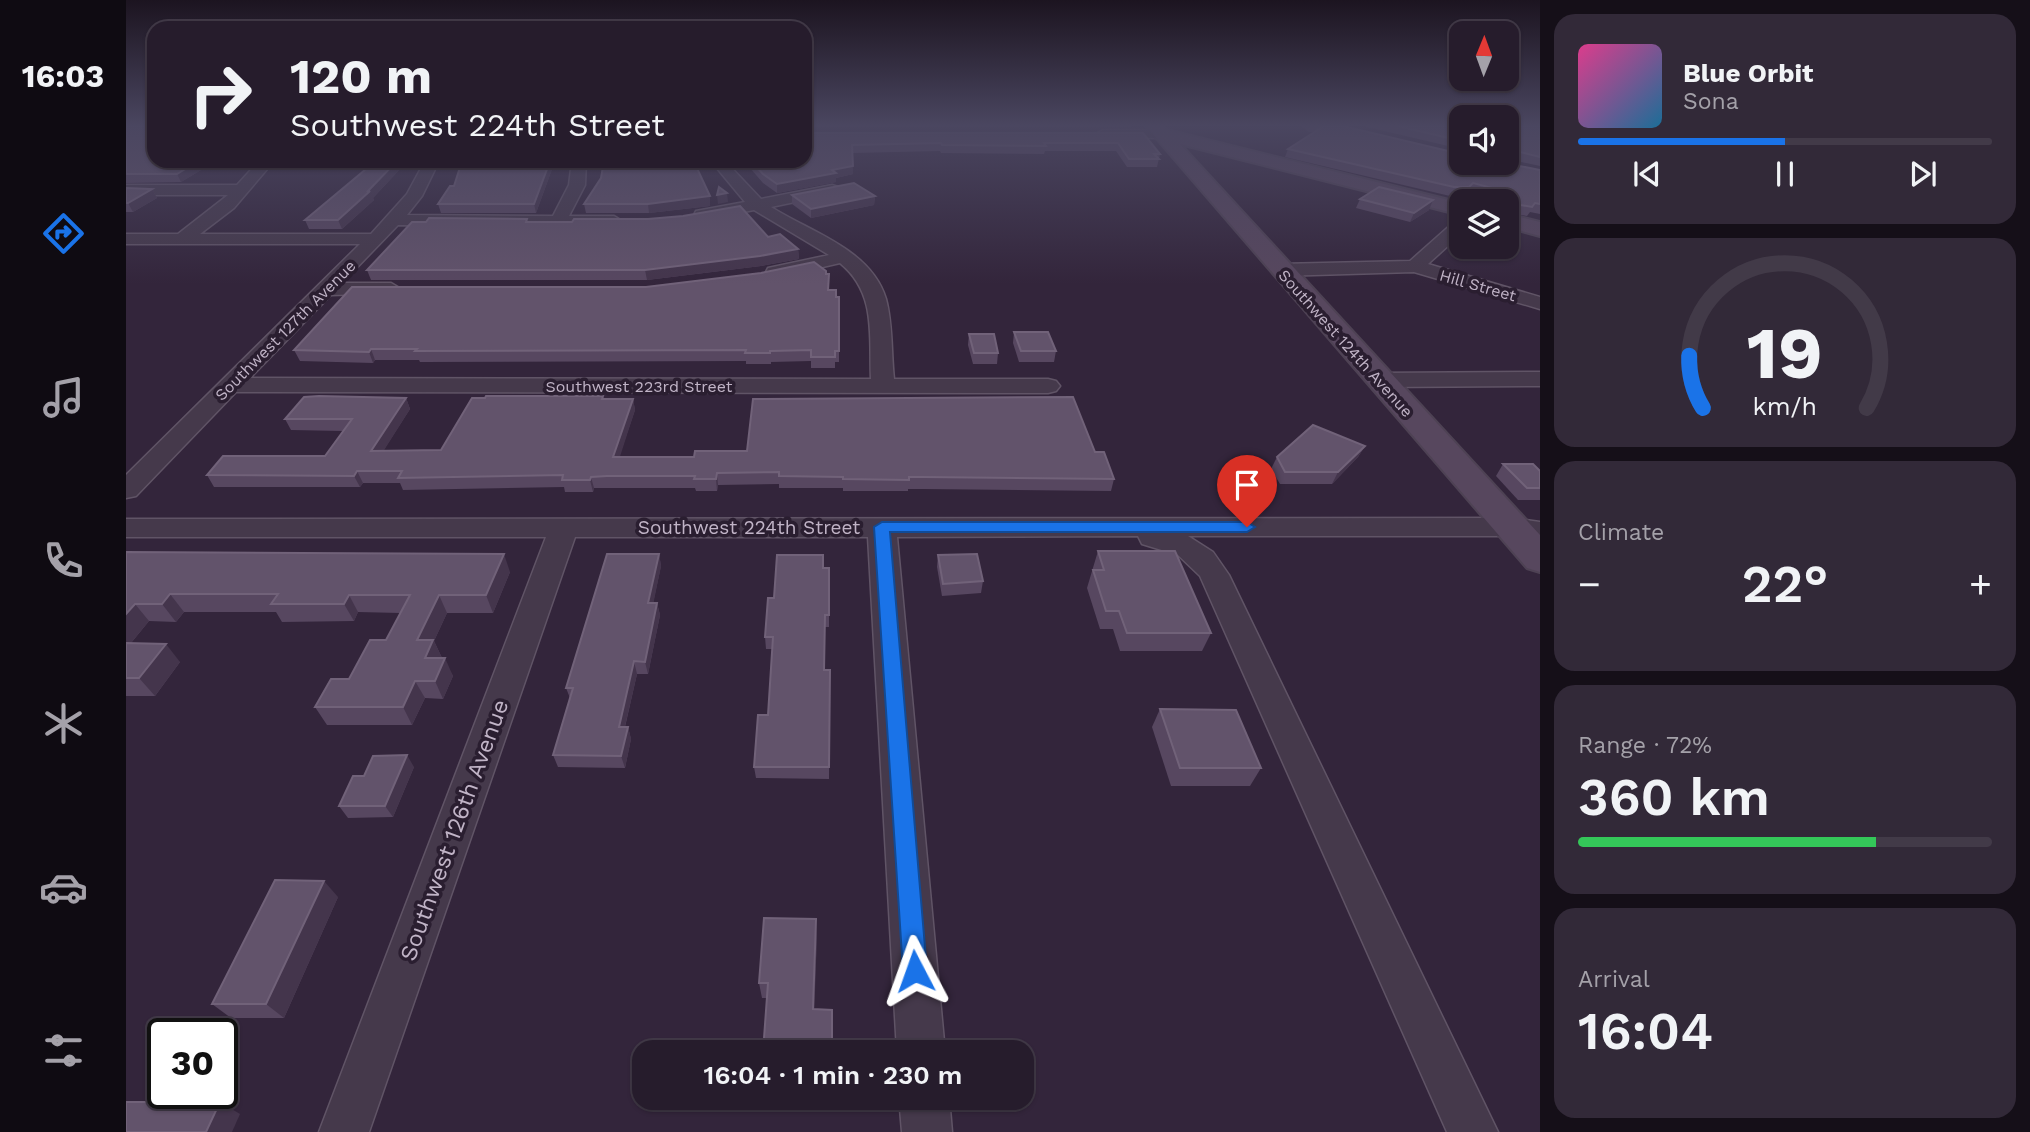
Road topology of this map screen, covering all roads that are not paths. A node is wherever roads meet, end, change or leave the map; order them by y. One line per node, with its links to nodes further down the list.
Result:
1 (252, 179): 9 (street)
2 (423, 179): 13 (street, Southwest 127th Avenue)
3 (578, 179): 14 (street)
4 (732, 179): 10 (street)
5 (1200, 179): 24 (street, Southwest 124th Avenue)
6 (1345, 179): 11 (street)
7 (853, 186): 10 (street)
8 (126, 190): 9 (street)
9 (243, 190): 20 (street)
10 (757, 204): 12 (street); 22 (street)
11 (1449, 206)
12 (684, 218)
13 (394, 220): 14 (street); 21 (street, Southwest 127th Avenue)
14 (559, 220): 15 (street)
15 (636, 221)
16 (1519, 224): 17 (street)
17 (1540, 229)
18 (1449, 236): 23 (street)
19 (126, 239): 20 (street)
20 (182, 239): 21 (street)
21 (374, 239): 26 (street, Southwest 127th Avenue)
22 (843, 257): 25 (street); 32 (street)
23 (1415, 266): 24 (street, Hill Street); 28 (street, Hill Street)
24 (1280, 270): 30 (street, Southwest 124th Avenue)
25 (761, 275)
26 (326, 289): 27 (street); 31 (street, Southwest 127th Avenue)
27 (409, 289)
28 (1540, 303)
29 (1540, 379): 30 (street)
30 (1378, 380): 39 (street, Southwest 124th Avenue)
31 (230, 386): 32 (street, Southwest 223rd Street); 34 (street, Southwest 127th Avenue)
32 (883, 386): 33 (street, Southwest 223rd Street)
33 (1048, 386)
34 (126, 490)
35 (882, 527): 36 (street, Southwest 224th Street); 38 (street, Southwest 224th Street); 41 (street)
36 (1115, 527): 39 (street, Southwest 224th Street); 45 (street)
37 (126, 528): 38 (street, Southwest 224th Street)
38 (564, 528): 43 (street, Southwest 126th Avenue)
39 (1526, 529): 40 (street, Southwest 124th Avenue)
40 (1540, 559)
41 (920, 1040)
42 (925, 1110): 44 (street)
43 (344, 1132)
44 (927, 1132)
45 (1473, 1132)

